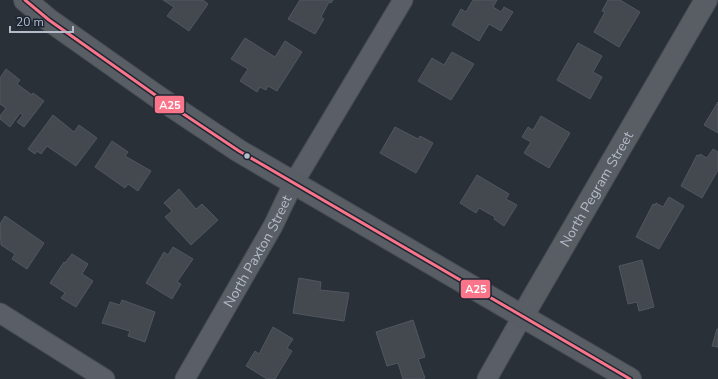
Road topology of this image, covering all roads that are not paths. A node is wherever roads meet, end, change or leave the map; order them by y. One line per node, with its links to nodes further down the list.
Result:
1 (25, 0): 4 (street)
2 (403, 0): 4 (street, North Paxton Street)
3 (706, 0): 6 (street, North Pegram Street)
4 (293, 184): 6 (street); 8 (street, North Paxton Street)
5 (0, 313): 7 (street)
6 (522, 317): 9 (street, North Pegram Street); 10 (street)
7 (105, 379)
8 (185, 379)
9 (487, 379)
10 (630, 379)

